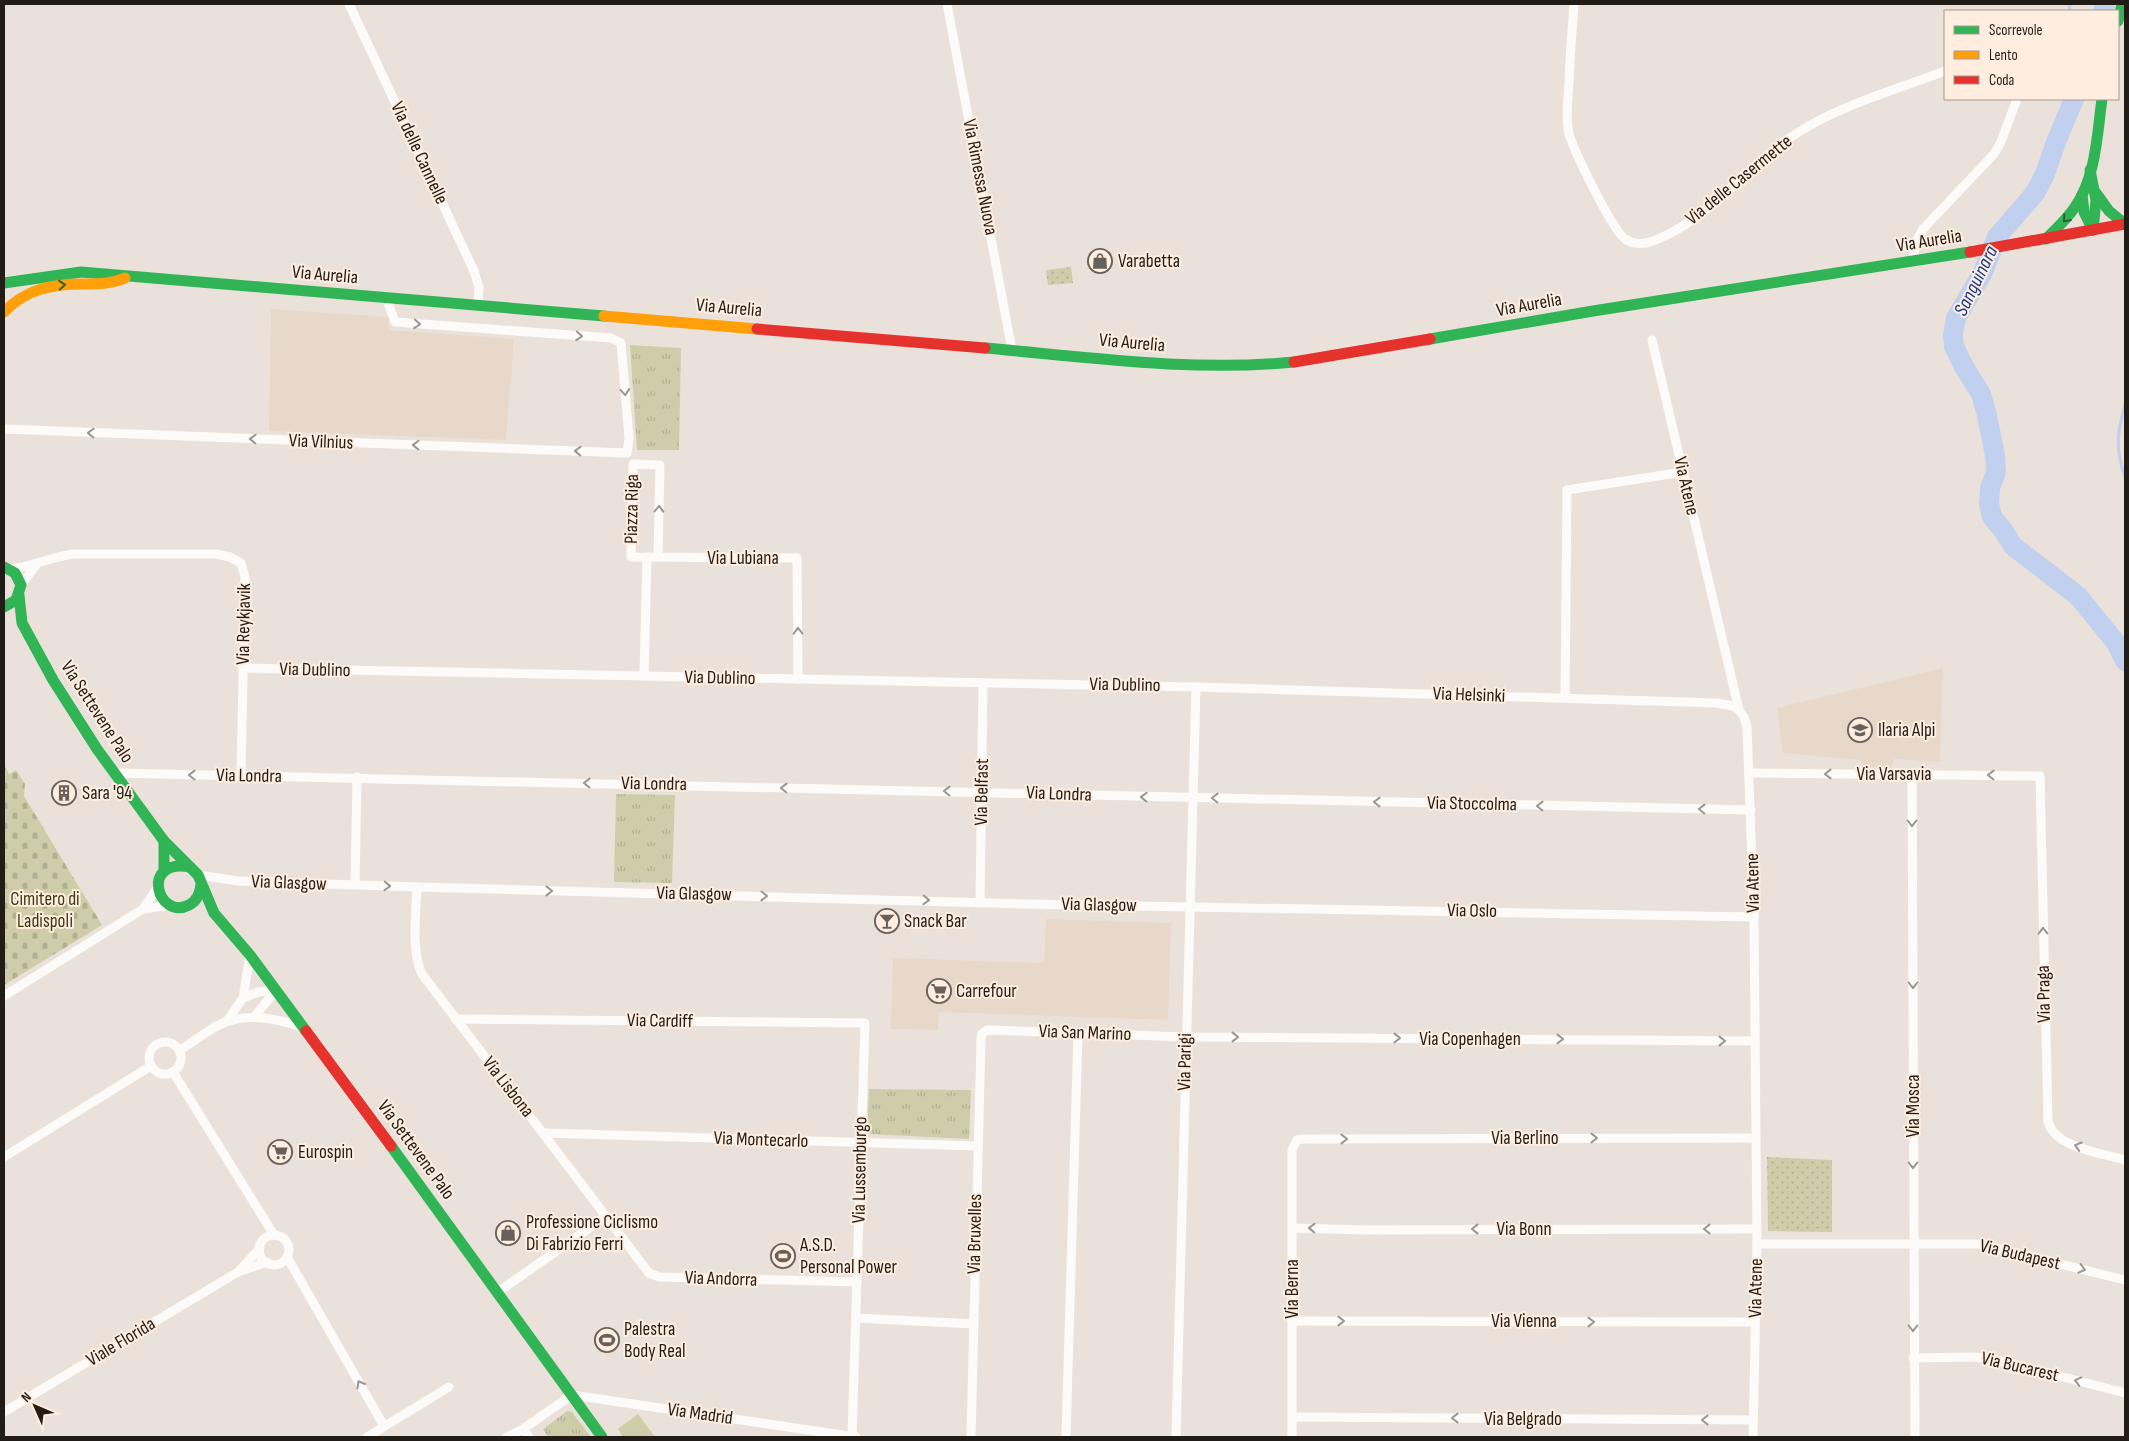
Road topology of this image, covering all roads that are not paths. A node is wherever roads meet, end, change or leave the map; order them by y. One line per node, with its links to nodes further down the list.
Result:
1 (348, 4): 19 (street, Via delle Cannelle)
2 (947, 4): 22 (street, Via Rimessa Nuova)
3 (1574, 4): 6 (street, Via delle Casermette)
4 (2122, 4): 5 (main road)
5 (2119, 17)
6 (1944, 70)
7 (2018, 100): 15 (street)
8 (2102, 100): 9 (main road)
9 (2090, 170): 10 (main road); 11 (main road)
10 (2096, 192): 12 (main road); 13 (main road)
11 (2082, 195): 13 (main road); 14 (main road, one-way to 14)
12 (2125, 224): 13 (main road, Via Aurelia)
13 (2093, 230): 14 (main road, Via Aurelia)
14 (2046, 239): 15 (main road, Via Aurelia)
15 (1913, 261): 22 (main road, Via Aurelia)
16 (128, 276): 17 (main road, Via Aurelia); 18 (main road, Via Aurelia); 20 (main road, Via Aurelia, one-way to 16)
17 (4, 283)
18 (386, 298): 19 (main road, Via Aurelia); 24 (street, one-way to 24)
19 (478, 304): 22 (main road, Via Aurelia)
20 (4, 312)
21 (1652, 340): 26 (street, Via Atene)
22 (1012, 350)
23 (4, 429): 24 (street, Via Vilnius, one-way to 23)
24 (627, 453): 25 (street)
25 (633, 464): 27 (street, Piazza Riga); 28 (street, Piazza Riga, one-way to 25)
26 (1683, 472): 39 (street); 40 (street, Via Atene)
27 (648, 557): 28 (street, Piazza Riga); 35 (street)
28 (658, 558): 36 (street, Via Lubiana, one-way to 28)
29 (36, 565): 30 (street, Via Reykjavik); 31 (street); 34 (street, Via Reykjavik)
30 (7, 568): 31 (main road, Via Settevene Palo)
31 (20, 590): 32 (main road, Via Settevene Palo); 33 (main road, Via Settevene Palo)
32 (4, 608): 33 (main road, Via Settevene Palo)
33 (22, 623): 41 (main road, Via Settevene Palo)
34 (243, 668): 35 (street, Via Dublino); 44 (street, Via Reykjavik)
35 (644, 676): 36 (street, Via Dublino)
36 (798, 679): 37 (street, Via Dublino)
37 (983, 683): 38 (street, Via Dublino); 47 (street, Via Belfast)
38 (1196, 687): 39 (street, Via Helsinki); 48 (street, Via Parigi)
39 (1565, 698): 40 (street, Via Helsinki)
40 (1739, 710): 42 (street, Via Atene)
41 (116, 773): 44 (street, Via Londra, one-way to 41); 50 (main road, Via Settevene Palo)
42 (1749, 773): 43 (street, Via Varsavia, one-way to 42); 49 (street, Via Atene)
43 (1912, 774): 45 (street, Via Varsavia, one-way to 43); 91 (street, Via Mosca, one-way to 91)
44 (241, 775): 46 (street, Via Londra)
45 (2040, 776): 85 (street, Via Praga, one-way to 45)
46 (357, 777): 47 (street, Via Londra, one-way to 46); 53 (street)
47 (982, 792): 48 (street, Via Londra, one-way to 47); 56 (street, Via Belfast)
48 (1193, 798): 49 (street, Via Stoccolma, one-way to 48); 58 (street, Via Parigi)
49 (1751, 810): 62 (street, Via Atene)
50 (164, 841): 51 (main road); 52 (main road, Via Settevene Palo)
51 (164, 871): 52 (main road); 54 (main road)
52 (197, 876): 53 (street, Via Glasgow); 59 (main road); 61 (main road, Via Settevene Palo)
53 (355, 885): 55 (street, Via Glasgow, one-way to 55)
54 (158, 887): 57 (main road); 60 (street)
55 (417, 887): 56 (street, Via Glasgow, one-way to 56); 68 (street, Via Lisbona)
56 (980, 902): 58 (street, Via Glasgow)
57 (170, 905): 59 (main road); 60 (street)
58 (1190, 906): 62 (street, Via Oslo); 74 (street, Via Parigi)
59 (182, 907): 61 (main road)
60 (143, 909): 65 (street)
61 (214, 913): 63 (main road, Via Settevene Palo)
62 (1754, 917): 75 (street, Via Atene)
63 (250, 955): 64 (main road, Via Settevene Palo); 66 (street)
64 (276, 990): 66 (street); 67 (street); 71 (main road, Via Settevene Palo)
65 (4, 996)
66 (243, 998): 69 (street)
67 (254, 1017): 69 (street); 71 (street)
68 (455, 1019): 70 (street, Via Cardiff); 79 (street, Via Lisbona)
69 (227, 1021): 76 (street)
70 (864, 1023): 82 (street, Via Lussemburgo)
71 (304, 1028): 100 (main road, Via Settevene Palo)
72 (984, 1032): 73 (street, Via San Marino); 83 (street, Via Bruxelles)
73 (1078, 1033): 74 (street, Via San Marino); 120 (street)
74 (1186, 1037): 75 (street, Via Copenhagen, one-way to 75); 121 (street, Via Parigi)
75 (1754, 1041): 80 (street, Via Atene)
76 (179, 1051): 77 (street); 78 (street)
77 (151, 1066): 78 (street); 84 (street)
78 (173, 1072): 86 (street)
79 (544, 1133): 82 (street, Via Montecarlo); 87 (street, Via Lisbona)
80 (1756, 1138): 81 (street, Via Berlino, one-way to 80); 89 (street, Via Atene)
81 (1296, 1141): 88 (street, Via Berna)
82 (860, 1143): 83 (street, Via Montecarlo); 99 (street, Via Lussemburgo)
83 (977, 1146): 104 (street, Via Bruxelles)
84 (4, 1157)
85 (2125, 1160)
86 (260, 1214): 90 (street); 92 (street)
87 (606, 1217): 96 (street, Via Lisbona); 100 (street)
88 (1292, 1228): 89 (street, Via Bonn, one-way to 88); 102 (street, Via Berna)
89 (1756, 1228): 93 (street, Via Atene)
90 (274, 1235): 92 (street); 94 (street)
91 (1914, 1243): 93 (street, Via Budapest); 98 (street, Via Budapest, one-way to 98); 105 (street, Via Mosca, one-way to 105)
92 (261, 1244): 95 (street); 97 (street, Viale Florida)
93 (1757, 1244): 103 (street, Via Atene)
94 (287, 1257): 95 (street); 112 (street, one-way to 94)
95 (267, 1262): 97 (street, Viale Florida)
96 (647, 1271): 99 (street, Via Andorra)
97 (238, 1272): 109 (street, Viale Florida)
98 (2125, 1280)
99 (857, 1282): 101 (street, Via Lussemburgo)
100 (498, 1292): 108 (main road, Via Settevene Palo)
101 (856, 1318): 104 (street); 118 (street, Via Lussemburgo)
102 (1292, 1321): 103 (street, Via Vienna, one-way to 103); 110 (street, Via Berna)
103 (1755, 1322): 111 (street, Via Atene)
104 (974, 1324): 119 (street, Via Bruxelles)
105 (1913, 1358): 107 (street, Via Bucarest, one-way to 105); 124 (street, Via Mosca)
106 (449, 1387): 112 (street)
107 (2125, 1393)
108 (572, 1395): 113 (street); 117 (main road, Via Settevene Palo); 118 (street, Via Madrid)
109 (4, 1412)
110 (1292, 1417): 111 (street, Via Belgrado, one-way to 110); 122 (street, Via Berna)
111 (1753, 1420): 123 (street, Via Atene)
112 (384, 1426): 114 (street)
113 (524, 1429): 115 (street); 116 (street)
114 (367, 1437)
115 (507, 1437)
116 (529, 1437)
117 (602, 1437)
118 (855, 1437)
119 (971, 1437)
120 (1066, 1437)
121 (1176, 1437)
122 (1292, 1437)
123 (1753, 1437)
124 (1915, 1437)

